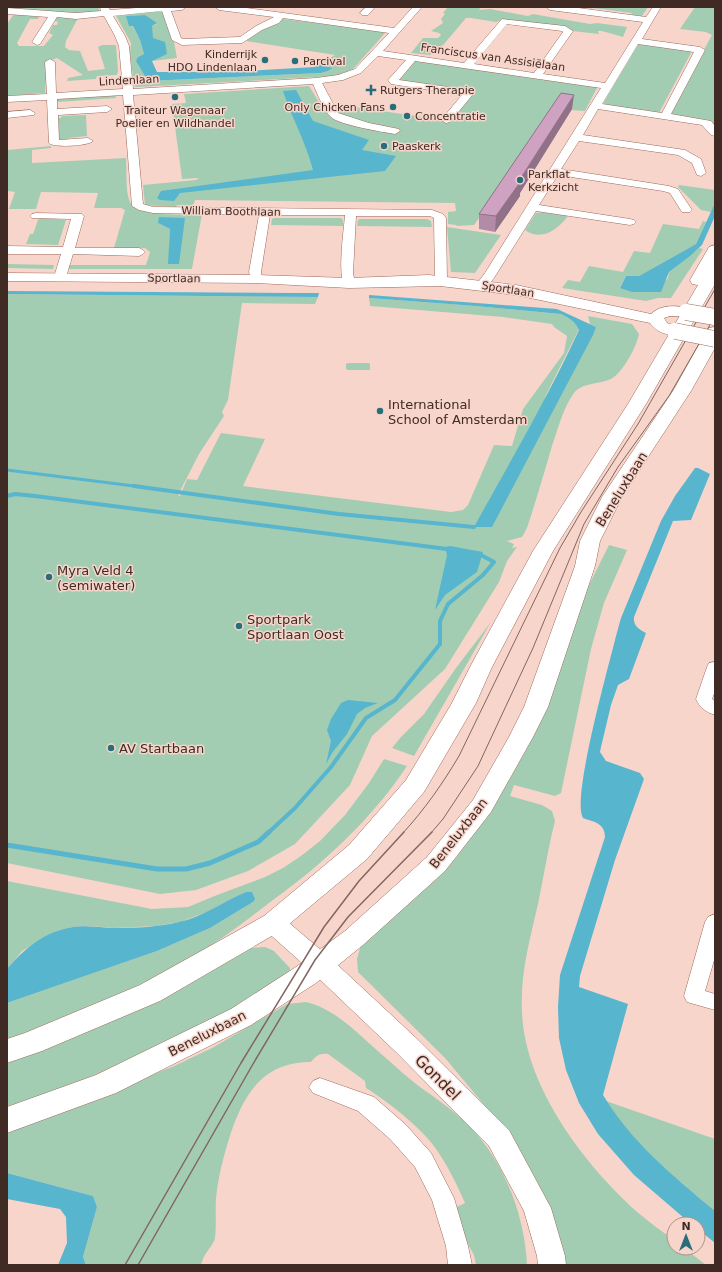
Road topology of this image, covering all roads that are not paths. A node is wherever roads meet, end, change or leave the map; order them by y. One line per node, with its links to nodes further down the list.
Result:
1 (182, 7): 7 (street)
2 (219, 7): 8 (street)
3 (418, 7): 16 (street, Lindenlaan)
4 (550, 7): 15 (street)
5 (658, 7): 15 (street)
6 (144, 9): 7 (street); 9 (street)
7 (166, 9): 13 (street)
8 (251, 9): 13 (street)
9 (105, 10): 12 (street); 26 (street)
10 (317, 11): 14 (street)
11 (8, 12): 12 (street)
12 (54, 14): 17 (street)
13 (281, 15): 14 (street)
14 (309, 19): 16 (street)
15 (649, 20): 18 (street)
16 (396, 31): 19 (street, Lindenlaan)
17 (37, 42)
18 (635, 42): 25 (street); 34 (street)
19 (376, 53): 20 (street, Franciscus van Assisiëlaan); 24 (street, Lindenlaan)
20 (412, 58): 22 (street, Franciscus van Assisiëlaan); 35 (street)
21 (50, 62): 27 (street)
22 (466, 66): 23 (street, Franciscus van Assisiëlaan); 23 (street)
23 (537, 76): 25 (street, Franciscus van Assisiëlaan)
24 (316, 81): 26 (street, Lindenlaan); 36 (street)
25 (607, 86): 29 (street)
26 (128, 92): 27 (street, Lindenlaan); 44 (street, William Boothlaan)
27 (53, 96): 28 (street, Lindenlaan); 31 (street)
28 (7, 99)
29 (597, 106): 34 (street); 38 (street)
30 (107, 109): 31 (street)
31 (53, 112): 39 (street)
32 (30, 113): 33 (street)
33 (7, 115)
34 (664, 116): 37 (street)
35 (446, 120)
36 (395, 131)
37 (715, 133)
38 (576, 137): 40 (street); 41 (street)
39 (88, 141)
40 (554, 171): 42 (street); 43 (street)
41 (700, 173)
42 (532, 207): 47 (street); 58 (street)
43 (686, 210)
44 (265, 211): 45 (street, William Boothlaan); 55 (street)
45 (351, 212): 56 (street); 57 (street, William Boothlaan)
46 (36, 216): 50 (street)
47 (630, 222)
48 (7, 250): 50 (street)
49 (715, 250): 59 (main road)
50 (67, 251): 51 (street); 54 (street)
51 (139, 252)
52 (715, 270): 65 (main road)
53 (7, 277): 54 (street, Sportlaan)
54 (60, 277): 55 (street, Sportlaan)
55 (256, 279): 56 (street, Sportlaan)
56 (349, 280): 57 (street, Sportlaan)
57 (441, 281): 58 (street, Sportlaan)
58 (482, 285): 61 (street, Sportlaan)
59 (683, 311): 60 (street, bridge); 61 (street)
60 (715, 317)
61 (664, 324): 63 (street, Sportlaan, bridge); 65 (main road)
62 (715, 332): 66 (main road, Beneluxbaan)
63 (715, 339)
64 (715, 359): 66 (main road)
65 (543, 551): 70 (main road)
66 (585, 566): 71 (main road, Beneluxbaan)
67 (715, 667): 68 (street)
68 (715, 709)
69 (715, 922): 72 (street)
70 (273, 923): 71 (street, Gondel); 73 (main road)
71 (320, 964): 75 (main road, Beneluxbaan); 77 (street, Gondel)
72 (715, 1002)
73 (7, 1050)
74 (320, 1086): 76 (street)
75 (7, 1120)
76 (460, 1265)
77 (552, 1265)

